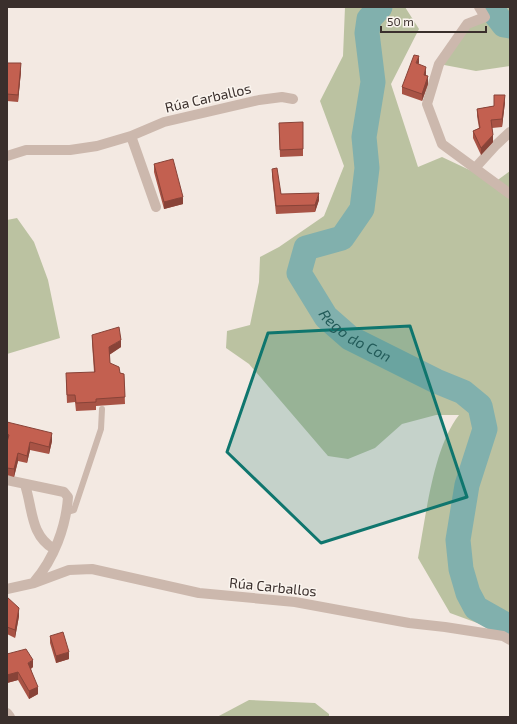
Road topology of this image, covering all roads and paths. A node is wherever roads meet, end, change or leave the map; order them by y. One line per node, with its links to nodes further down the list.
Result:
1 (479, 7): 6 (street)
2 (294, 99): 4 (street, Rúa Carballos)
3 (510, 132): 6 (street)
4 (131, 136): 5 (street, Rúa Carballos); 8 (street)
5 (7, 156)
6 (476, 168): 7 (street)
7 (510, 194)
8 (156, 207)
9 (102, 409): 12 (lane)
10 (7, 480): 11 (street)
11 (25, 485): 12 (street); 13 (street)
12 (67, 512): 13 (street)
13 (54, 550): 14 (street)
14 (34, 582): 15 (street, Rúa Carballos); 16 (street, Rúa Carballos)
15 (7, 590)
16 (510, 640)
17 (7, 713): 18 (street)
18 (10, 717)

